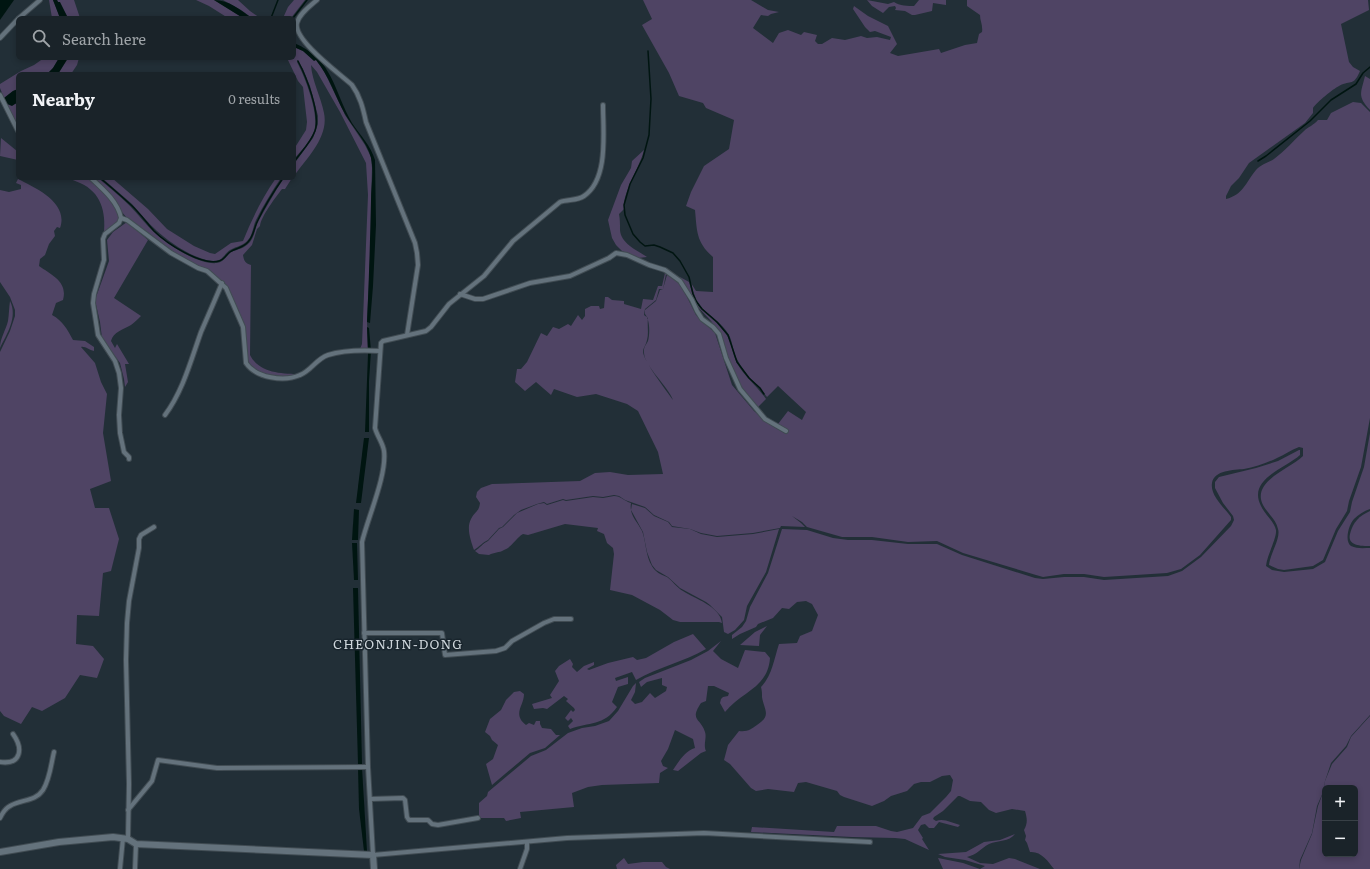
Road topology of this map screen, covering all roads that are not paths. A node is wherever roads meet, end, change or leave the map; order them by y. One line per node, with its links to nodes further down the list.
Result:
1 (40, 0): 3 (street)
2 (317, 0): 13 (street)
3 (20, 16)
4 (16, 20): 5 (street)
5 (0, 38)
6 (1, 96): 8 (street)
7 (603, 105): 12 (street)
8 (16, 128)
9 (93, 180): 10 (street)
10 (121, 218): 11 (street); 17 (street)
11 (222, 284): 14 (street); 15 (street)
12 (460, 294): 13 (street); 16 (street)
13 (407, 335): 14 (street)
14 (380, 351): 20 (street)
15 (165, 415)
16 (786, 431)
17 (129, 459)
18 (154, 527): 26 (street)
19 (571, 619): 20 (street)
20 (364, 633): 24 (street)
21 (13, 734): 23 (street)
22 (54, 752): 27 (street)
23 (0, 762)
24 (368, 767): 25 (street); 26 (street)
25 (370, 799): 28 (street); 34 (street)
26 (128, 810): 29 (street)
27 (0, 818)
28 (478, 818)
29 (126, 839): 32 (street); 33 (street); 35 (street)
30 (527, 842): 31 (street); 34 (street); 38 (street)
31 (870, 842)
32 (136, 844): 34 (street); 36 (street)
33 (0, 852)
34 (373, 855): 37 (street)
35 (120, 869)
36 (135, 869)
37 (374, 869)
38 (520, 869)

